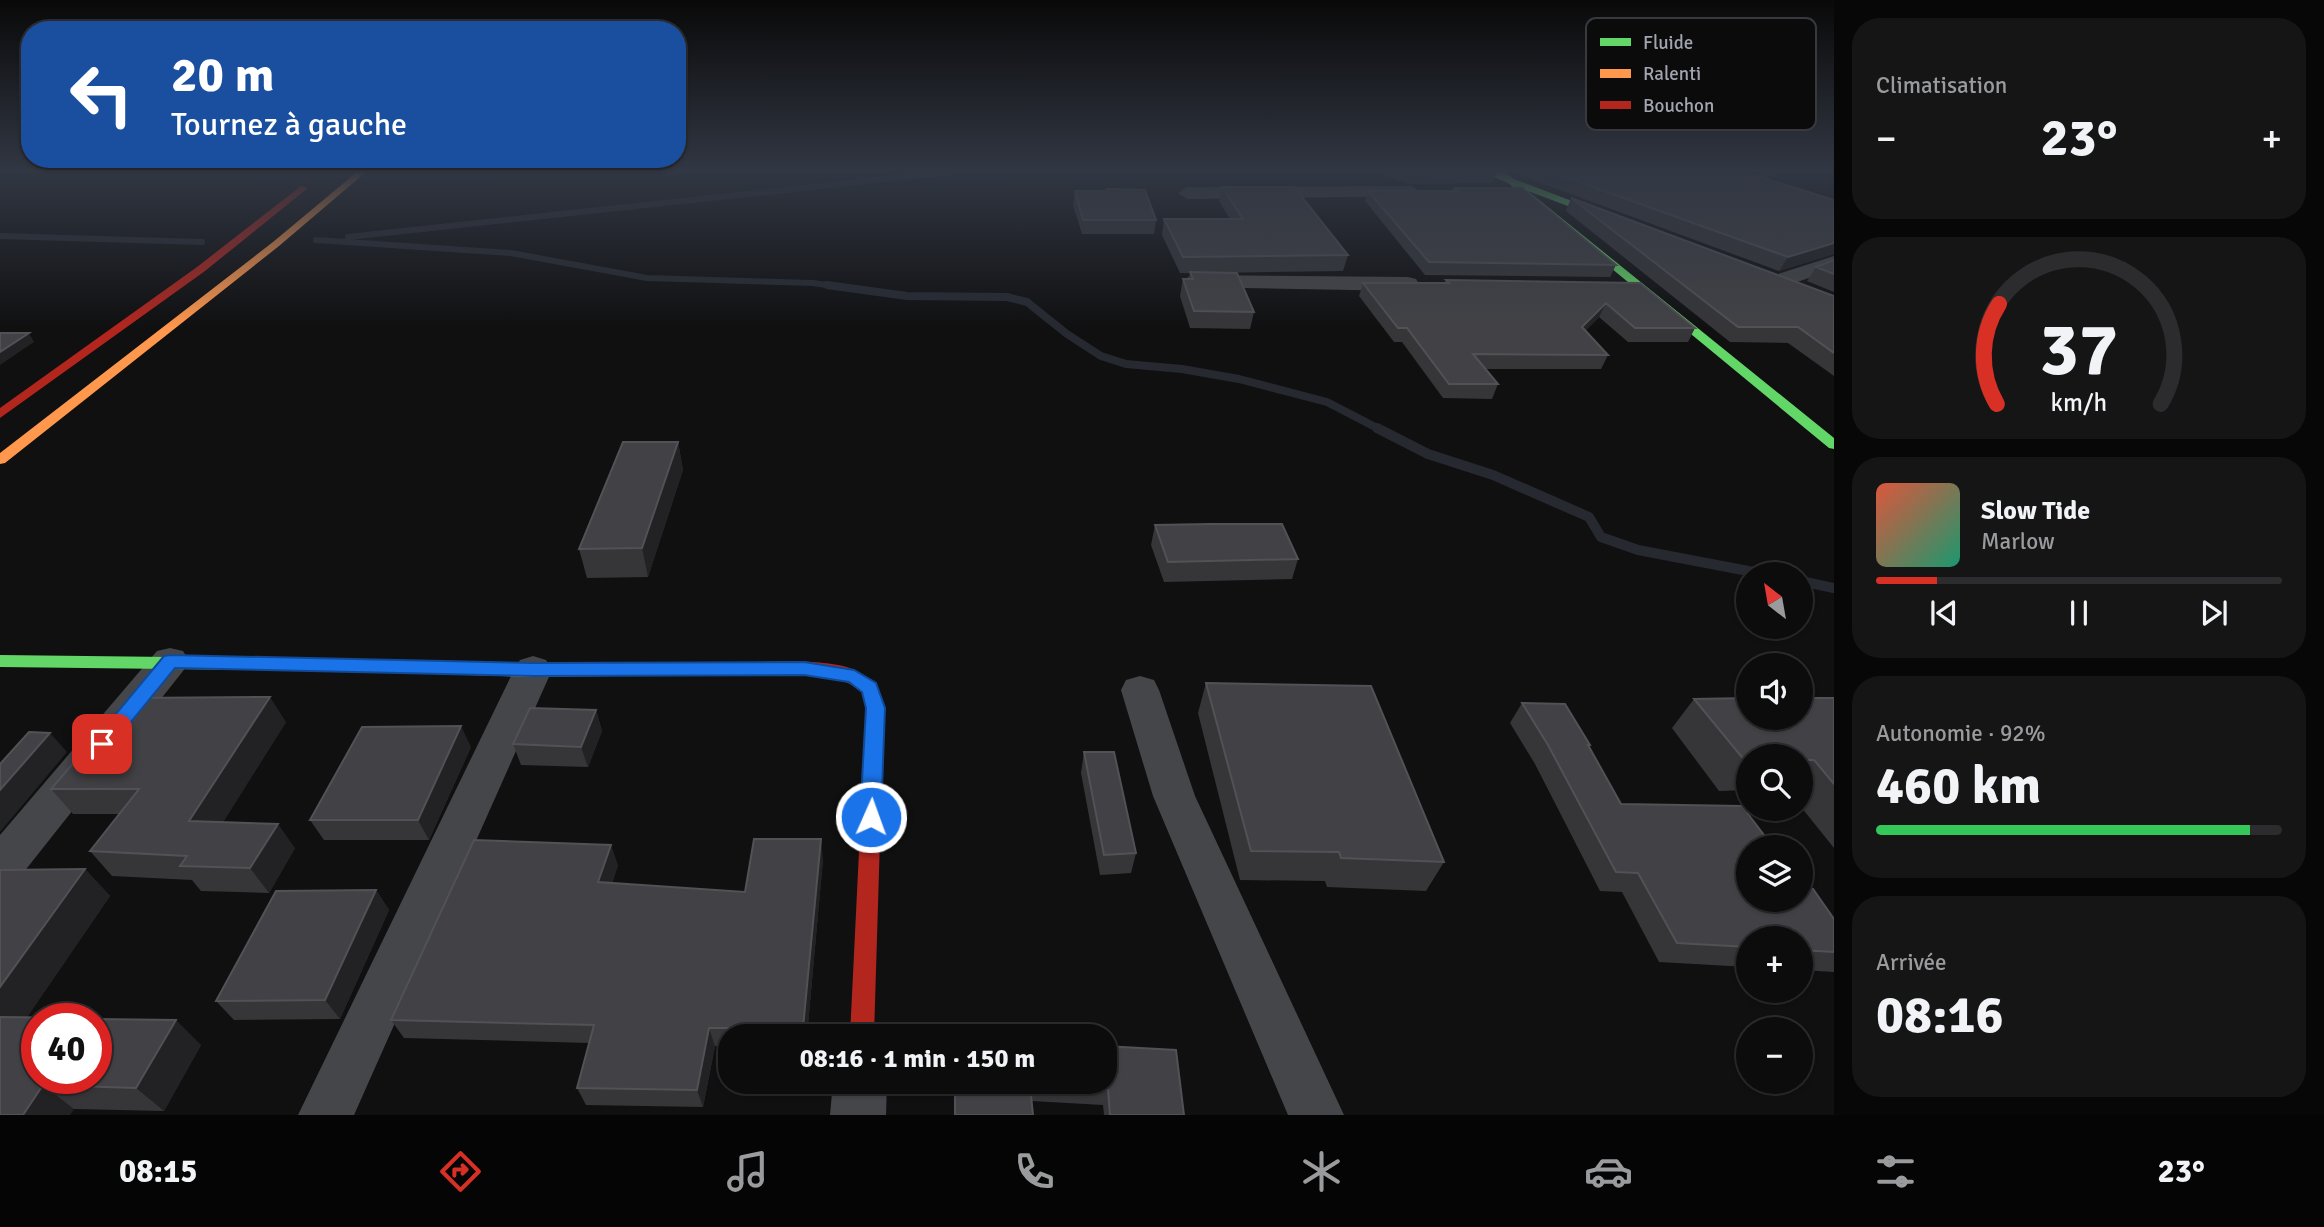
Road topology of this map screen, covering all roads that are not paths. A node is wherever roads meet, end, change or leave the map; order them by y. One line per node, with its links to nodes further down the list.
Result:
1 (258, 224): 13 (main road)
2 (300, 224): 15 (main road)
3 (1564, 224): 11 (main road)
4 (1626, 224): 5 (main road)
5 (1637, 228)
6 (1834, 262): 7 (street)
7 (1771, 279): 12 (main road)
8 (1187, 282): 9 (street)
9 (1435, 285)
10 (1600, 287): 11 (street)
11 (1641, 287): 14 (main road)
12 (1800, 290)
13 (0, 414)
14 (1834, 445)
15 (0, 460)
16 (0, 661): 17 (main road)
17 (170, 661): 18 (main road); 20 (street)
18 (533, 670): 21 (main road); 23 (street)
19 (1140, 690): 25 (street)
20 (0, 868)
21 (862, 1024)
22 (859, 1094): 24 (street)
23 (326, 1115)
24 (858, 1115)
25 (1316, 1115)

